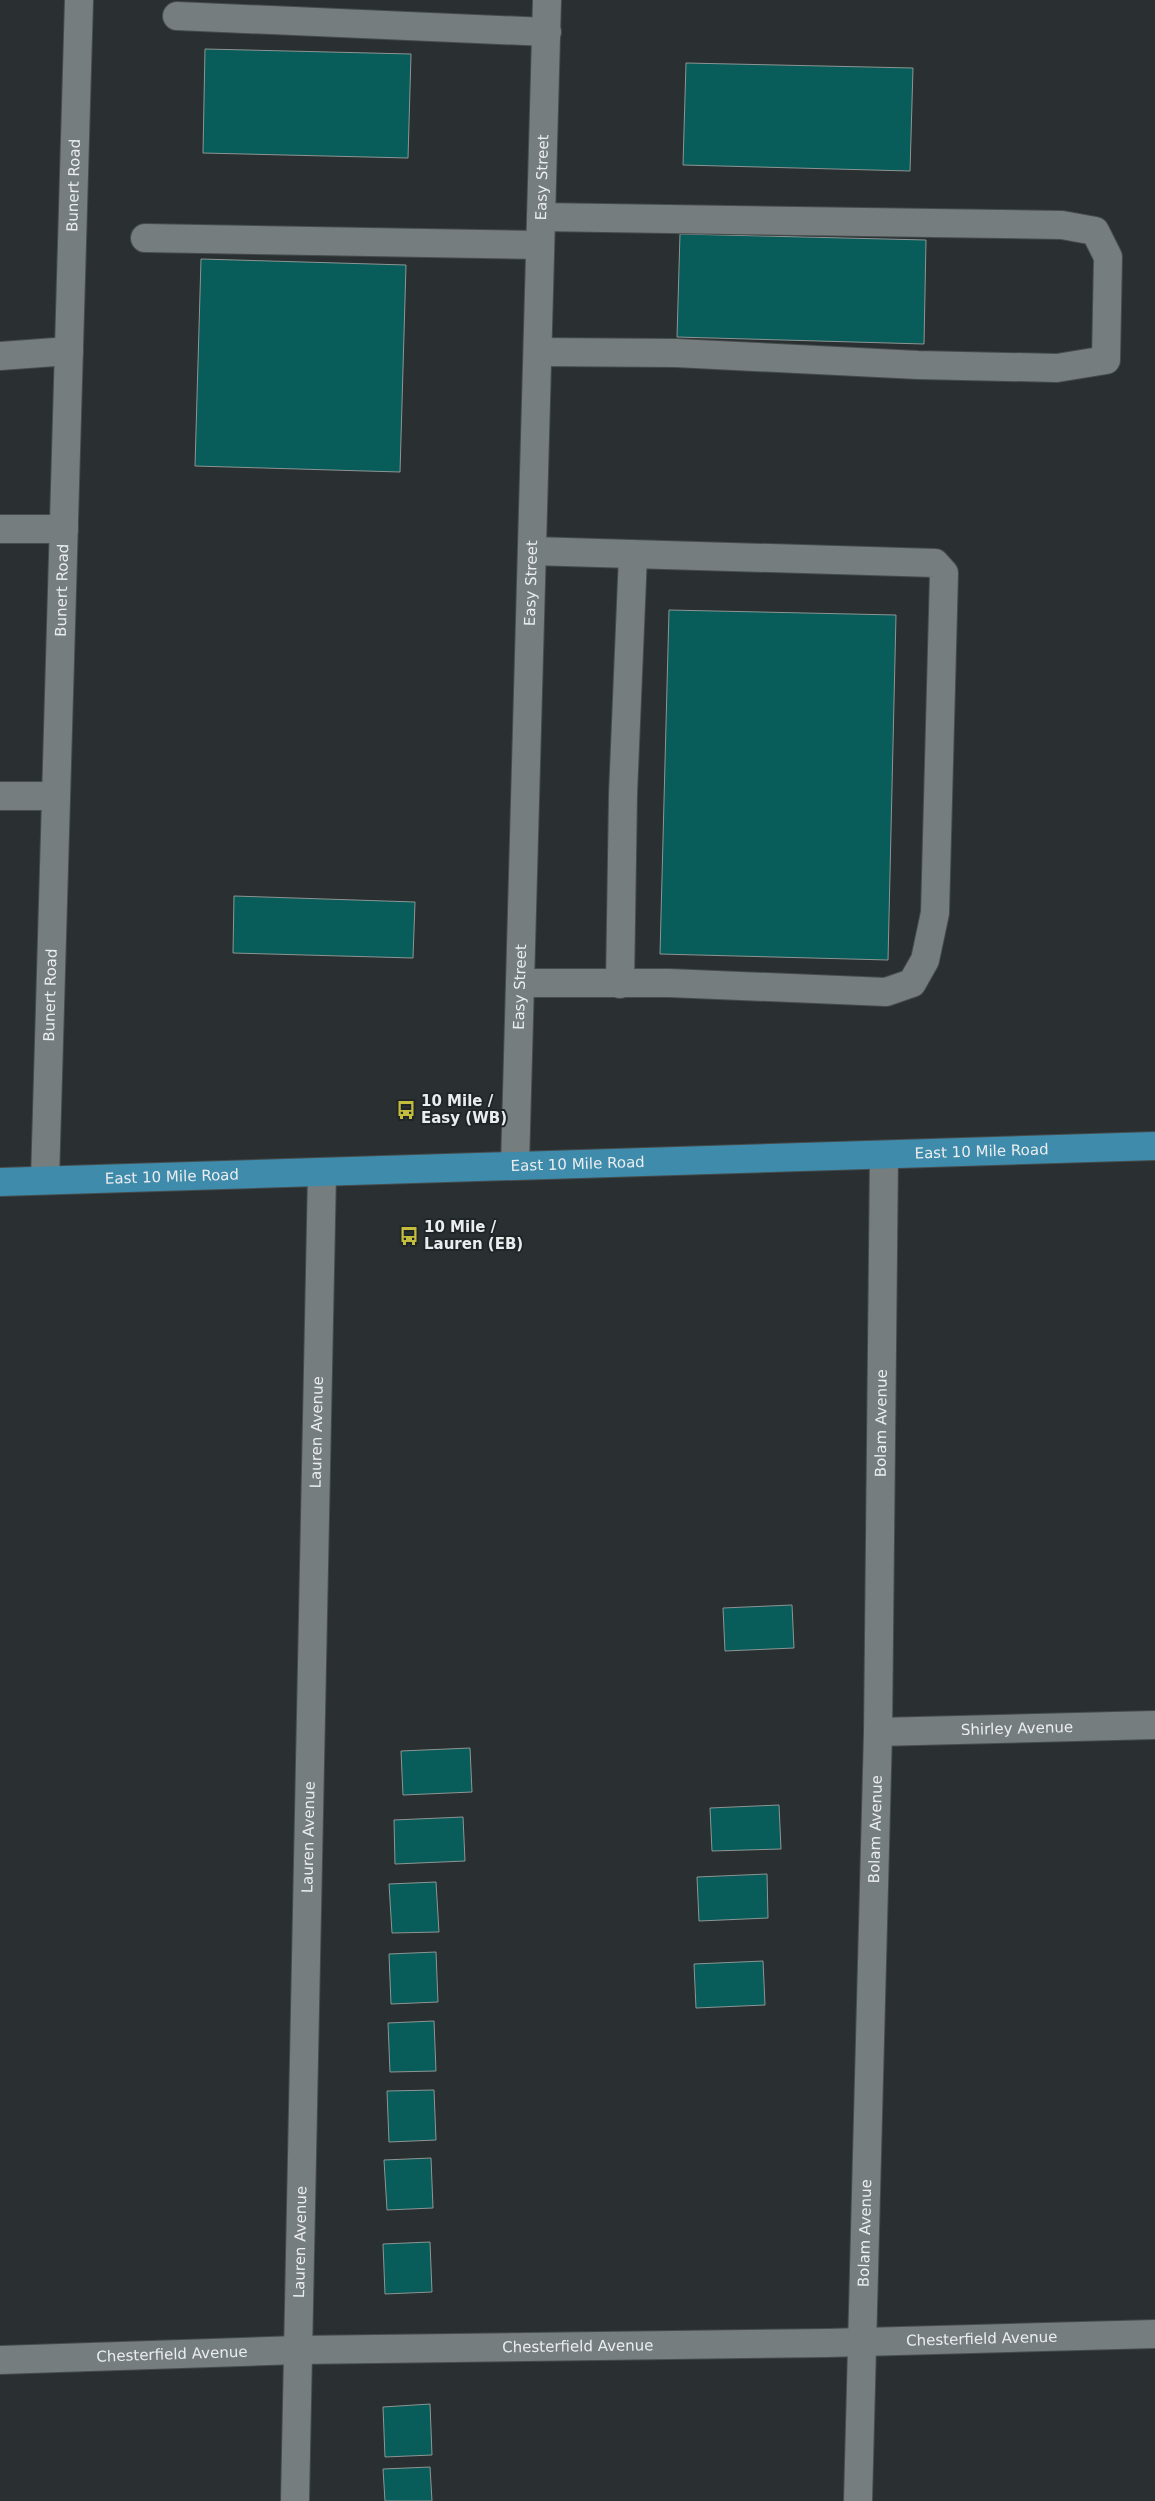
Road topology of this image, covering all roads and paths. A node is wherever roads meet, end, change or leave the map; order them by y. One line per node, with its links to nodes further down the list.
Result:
1 (79, 0): 8 (street, Bunert Road)
2 (547, 0): 4 (street, Easy Street)
3 (177, 16): 4 (street)
4 (546, 32): 5 (street, Easy Street)
5 (542, 216): 7 (street, Easy Street); 9 (street)
6 (146, 238): 7 (street)
7 (540, 245): 9 (street, Easy Street)
8 (69, 351): 10 (street); 12 (street, Bunert Road)
9 (538, 352): 13 (street, Easy Street)
10 (0, 356)
11 (0, 529): 12 (street)
12 (64, 529): 16 (street, Bunert Road)
13 (532, 551): 14 (street); 17 (street, Easy Street)
14 (633, 555): 18 (street); 18 (street)
15 (0, 796): 16 (street)
16 (56, 796): 23 (street, Bunert Road)
17 (520, 983): 18 (street); 21 (street, Easy Street)
18 (620, 984)
19 (1155, 1146): 20 (main road, East 10 Mile Road)
20 (884, 1155): 21 (main road, East 10 Mile Road); 26 (street, Bolam Avenue)
21 (515, 1165): 22 (main road, East 10 Mile Road)
22 (322, 1173): 23 (main road, East 10 Mile Road); 29 (street, Lauren Avenue)
23 (45, 1180): 24 (main road, East 10 Mile Road)
24 (0, 1182)
25 (1155, 1725): 26 (street, Shirley Avenue)
26 (878, 1732): 28 (street, Bolam Avenue)
27 (1155, 2334): 28 (street, Chesterfield Avenue)
28 (862, 2342): 29 (street, Chesterfield Avenue); 32 (street, Bolam Avenue)
29 (298, 2350): 30 (street, Chesterfield Avenue); 31 (street, Lauren Avenue)
30 (0, 2360)
31 (295, 2501)
32 (858, 2501)

